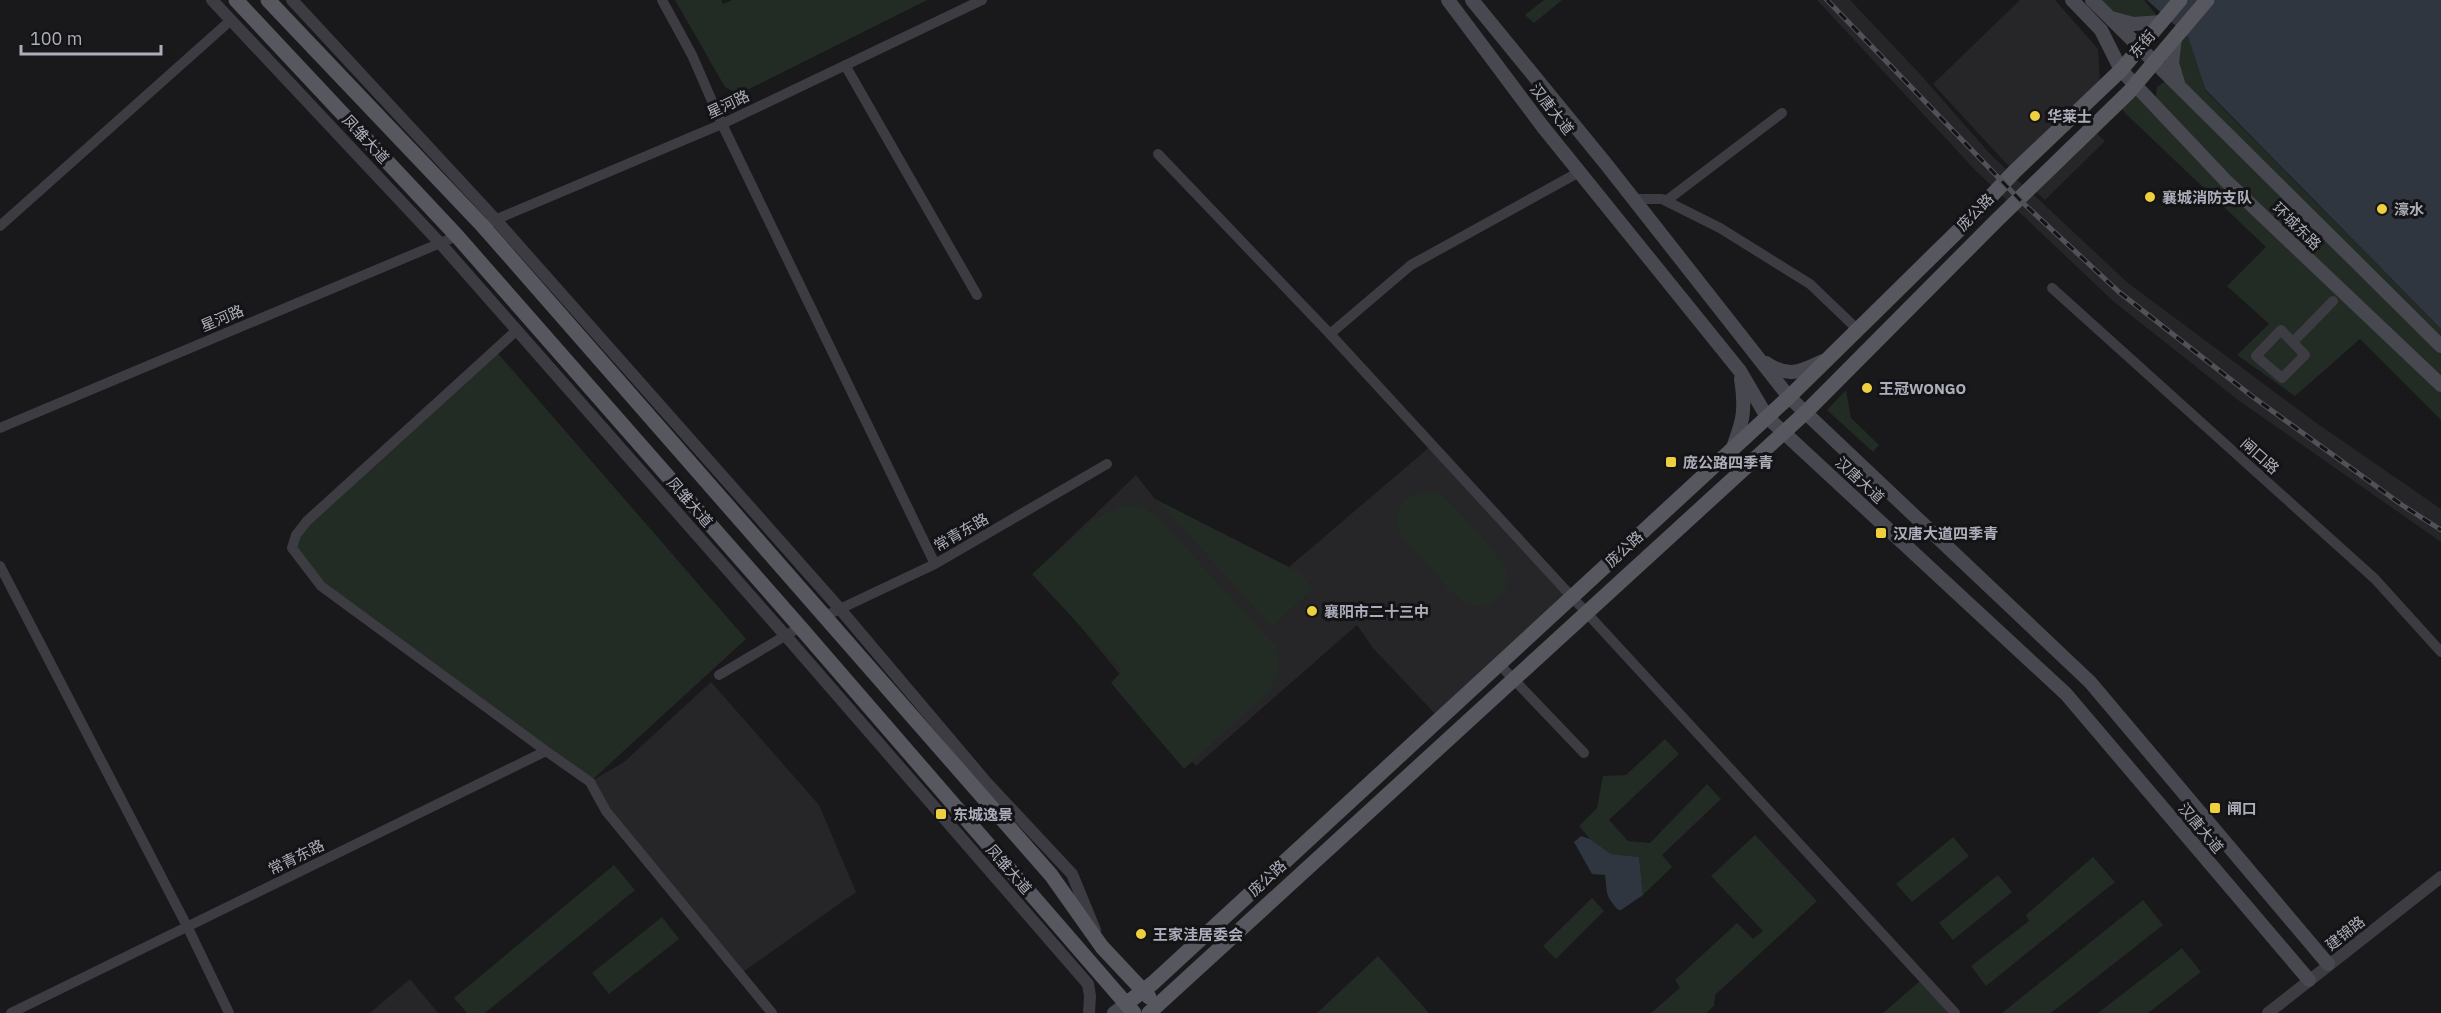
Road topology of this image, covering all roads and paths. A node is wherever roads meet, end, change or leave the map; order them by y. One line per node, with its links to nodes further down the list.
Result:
1 (212, 0): 15 (street)
2 (236, 0): 17 (main road, 凤雏大道)
3 (268, 0): 13 (main road, 凤雏大道)
4 (292, 0): 33 (street)
5 (662, 0): 28 (street)
6 (982, 0): 23 (street, 星河路)
7 (1449, 0): 30 (main road, 汉唐大道)
8 (1472, 0): 31 (main road, 汉唐大道)
9 (2072, 0): 24 (main road, 环城东路)
10 (2092, 0): 14 (main road, 环城东路)
11 (2180, 0): 16 (main road, 东街)
12 (2206, 0): 19 (main road, 东街)
13 (281, 13): 17 (main road); 18 (main road, 凤雏大道)
14 (2108, 17): 16 (main road); 21 (main road, 环城东路)
15 (231, 20): 34 (street); 36 (street)
16 (2163, 20): 21 (main road, 东街)
17 (263, 29): 20 (main road, 凤雏大道)
18 (296, 29): 20 (main road); 33 (main road, 凤雏大道)
19 (2176, 36): 22 (main road, 东街); 26 (main road)
20 (277, 45): 35 (main road, 凤雏大道)
21 (2140, 47): 22 (main road, 环城东路); 24 (main road, 东街)
22 (2155, 61): 25 (main road, 东街); 26 (main road, 环城东路)
23 (846, 65): 28 (street, 星河路); 38 (street)
24 (2121, 70): 25 (main road, 环城东路); 40 (main road, 庞公路)
25 (2136, 84): 48 (main road, 环城东路); 49 (main road, 庞公路)
26 (2179, 85): 44 (main road, 环城东路)
27 (1782, 113): 32 (street)
28 (722, 124): 33 (street, 星河路); 62 (street)
29 (1158, 154): 42 (street)
30 (1581, 171): 42 (street); 47 (main road, 汉唐大道)
31 (1633, 199): 32 (street); 45 (main road, 汉唐大道)
32 (1666, 201): 40 (street)
33 (489, 222): 61 (main road, 凤雏大道); 64 (street)
34 (0, 226)
35 (456, 236): 36 (street, 星河路); 60 (main road, 凤雏大道)
36 (440, 243): 41 (street); 53 (street, 星河路)
37 (2052, 288): 72 (street, 闸口路)
38 (977, 295)
39 (2333, 301): 43 (street)
40 (1857, 329): 46 (main road, 庞公路)
41 (517, 330): 65 (street); 78 (street)
42 (1330, 334): 66 (street)
43 (2293, 342): 43 (street)
44 (2441, 346)
45 (1756, 355): 46 (main road); 50 (main road, 汉唐大道)
46 (1827, 359): 50 (main road, 庞公路)
47 (1740, 371): 52 (main road, 汉唐大道); 57 (main road)
48 (2441, 385)
49 (1830, 388): 51 (main road, 庞公路); 54 (main road)
50 (1789, 397): 51 (main road, 汉唐大道); 52 (main road, 庞公路)
51 (1805, 413): 54 (main road, 汉唐大道); 55 (main road, 庞公路)
52 (1767, 417): 55 (main road, 汉唐大道); 57 (main road, 庞公路)
53 (0, 428)
54 (1822, 428): 85 (main road, 汉唐大道)
55 (1783, 431): 56 (main road, 汉唐大道); 58 (main road, 庞公路)
56 (1800, 447): 58 (main road); 86 (main road, 汉唐大道)
57 (1732, 450): 66 (main road, 庞公路)
58 (1762, 450): 68 (main road, 庞公路)
59 (1107, 464): 62 (street, 常青东路)
60 (709, 524): 65 (street); 70 (main road, 凤雏大道)
61 (764, 547): 64 (street); 69 (main road, 凤雏大道)
62 (935, 564): 67 (street, 常青东路)
63 (0, 566): 83 (street)
64 (815, 581): 67 (street)
65 (743, 588): 71 (street)
66 (1572, 597): 68 (street); 73 (main road, 庞公路)
67 (840, 609): 69 (street, 常青东路); 80 (street)
68 (1587, 614): 75 (main road, 庞公路); 94 (street)
69 (825, 616): 76 (main road, 凤雏大道)
70 (800, 627): 71 (street); 81 (main road, 凤雏大道)
71 (785, 635): 74 (street); 77 (street)
72 (2441, 652)
73 (1499, 664): 75 (street); 87 (main road, 庞公路)
74 (719, 675)
75 (1514, 680): 79 (street); 89 (main road, 庞公路)
76 (919, 724): 80 (street); 84 (main road, 凤雏大道)
77 (880, 744): 81 (street); 93 (street)
78 (546, 751): 83 (street, 常青东路); 92 (street)
79 (1584, 753)
80 (971, 762): 84 (street)
81 (931, 779): 88 (main road, 凤雏大道)
82 (2441, 877): 85 (street, 建锦路)
83 (188, 927): 90 (street, 常青东路); 91 (street)
84 (1102, 947): 87 (main road, 凤雏大道)
85 (2328, 964): 86 (street, 建锦路)
86 (2309, 980): 95 (street, 建锦路)
87 (1143, 992): 88 (main road, 庞公路); 89 (main road, 凤雏大道)
88 (1124, 1010)
89 (1156, 1011)
90 (11, 1013)
91 (230, 1013)
92 (772, 1013)
93 (1089, 1013)
94 (1954, 1013)
95 (2268, 1013)

